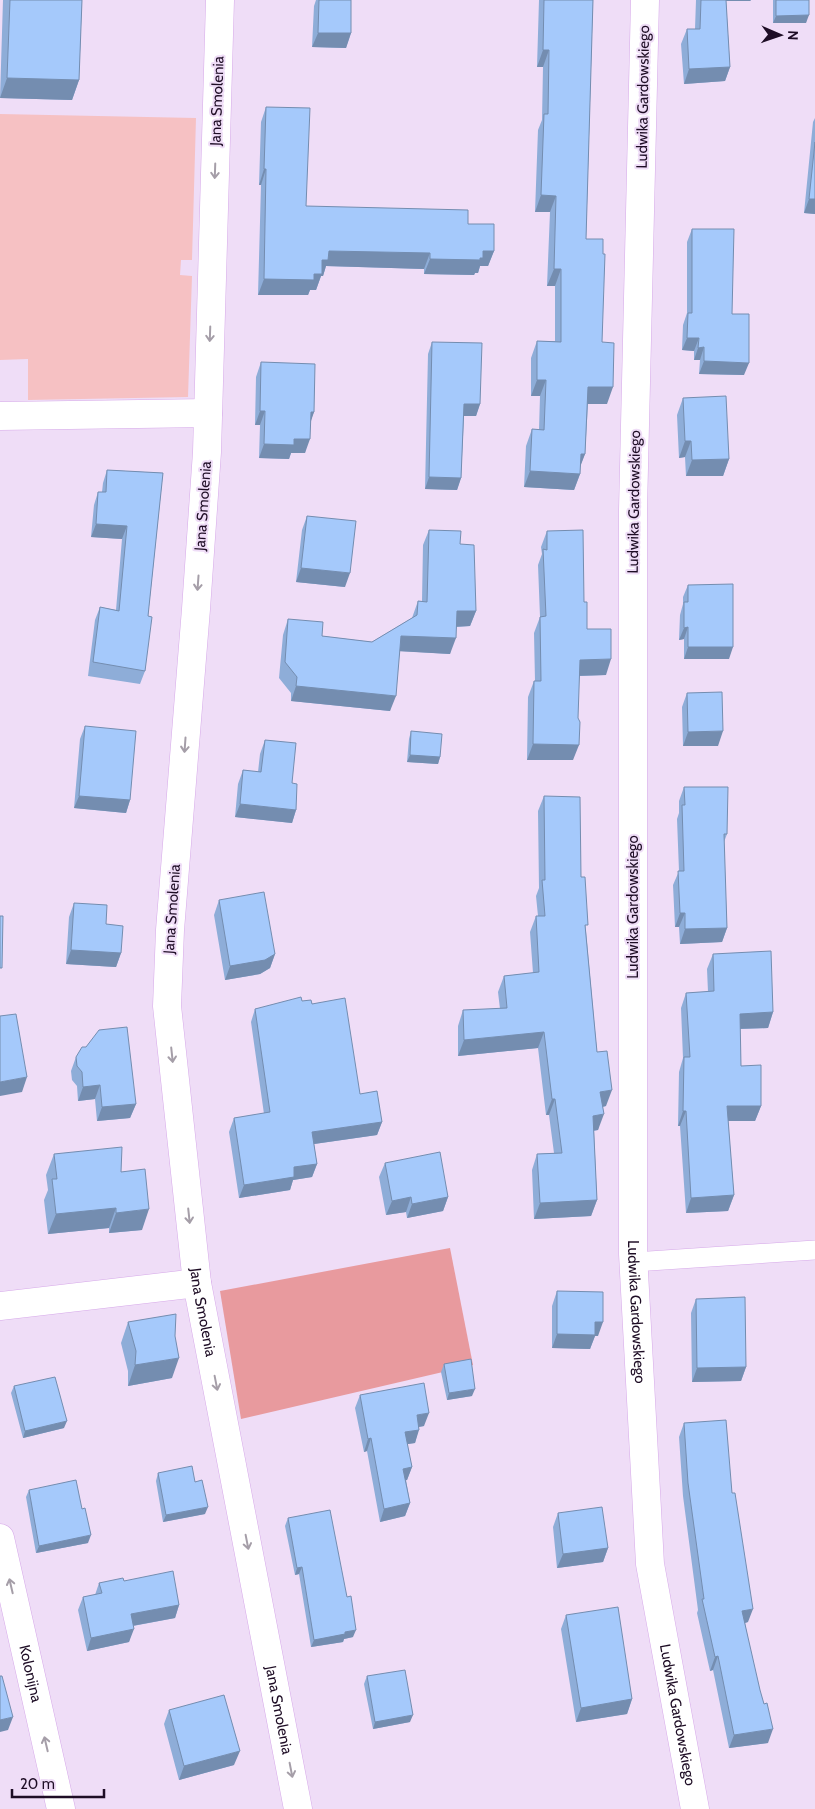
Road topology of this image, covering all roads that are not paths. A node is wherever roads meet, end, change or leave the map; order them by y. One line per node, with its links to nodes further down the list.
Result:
1 (220, 0): 3 (street, Jana Smolenia, one-way to 3)
2 (645, 0): 6 (street, Ludwika Gardowskiego)
3 (208, 414): 4 (street); 7 (street, Jana Smolenia, one-way to 7)
4 (0, 416)
5 (815, 1250): 6 (lane)
6 (634, 1262): 12 (street, Ludwika Gardowskiego)
7 (196, 1283): 8 (street); 11 (street, Jana Smolenia, one-way to 11)
8 (0, 1306)
9 (0, 1538): 10 (street, Kolonijna, one-way to 9)
10 (61, 1809)
11 (298, 1809)
12 (695, 1809)

